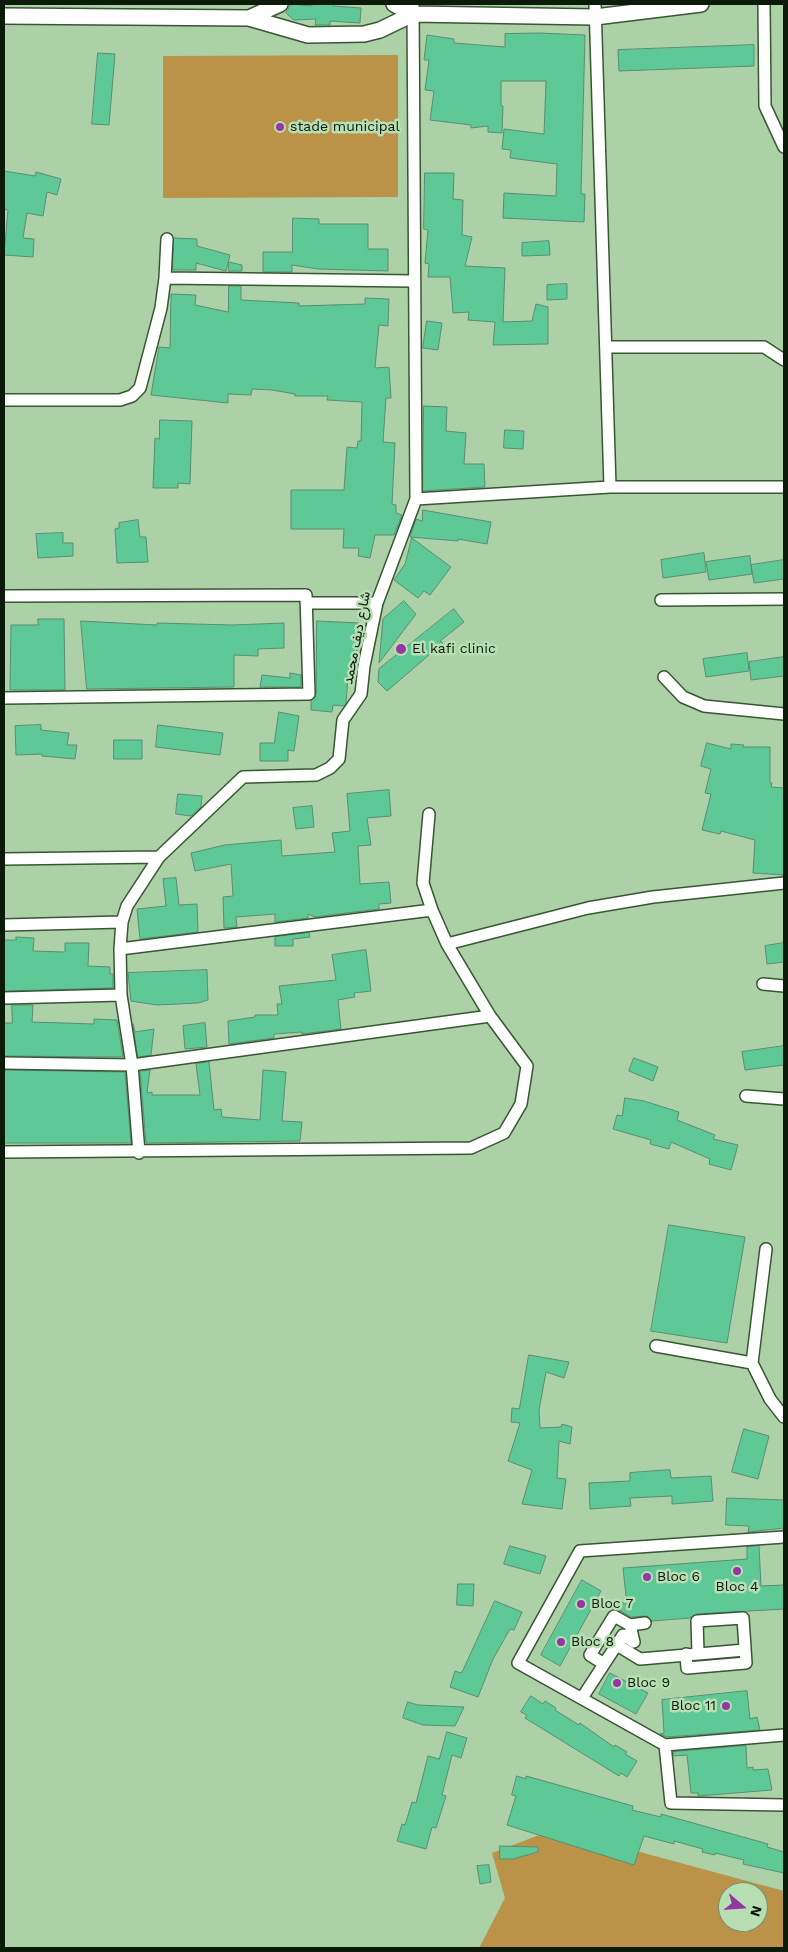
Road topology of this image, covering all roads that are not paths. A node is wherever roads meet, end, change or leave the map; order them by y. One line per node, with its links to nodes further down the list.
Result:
1 (280, 4): 8 (street)
2 (394, 4): 5 (street)
3 (701, 4): 6 (street)
4 (764, 4): 9 (street)
5 (413, 9): 6 (street); 8 (street); 12 (street)
6 (595, 10): 13 (street)
7 (4, 16): 8 (street)
8 (249, 18)
9 (784, 147)
10 (166, 239): 11 (street)
11 (165, 278): 12 (street); 15 (street)
12 (414, 281): 18 (street)
13 (606, 347): 14 (street); 16 (street)
14 (784, 360)
15 (4, 400)
16 (610, 486): 17 (street); 18 (street)
17 (784, 487)
18 (416, 499): 23 (street, شارع ديف محمد)
19 (4, 596): 22 (street)
20 (784, 599): 21 (street)
21 (661, 600)
22 (306, 603): 23 (street); 25 (street)
23 (377, 603): 28 (street, شارع ديف محمد)
24 (664, 676): 26 (street)
25 (4, 698)
26 (784, 714)
27 (429, 814): 31 (street)
28 (159, 857): 29 (street); 32 (street, شارع ديف محمد)
29 (4, 859)
30 (784, 883): 34 (street)
31 (432, 910): 34 (street); 35 (street)
32 (122, 922): 33 (street); 35 (street, شارع ديف محمد)
33 (4, 925)
34 (447, 944): 40 (street)
35 (120, 949): 38 (street, شارع ديف محمد)
36 (763, 984): 37 (street)
37 (784, 986)
38 (121, 995): 39 (street); 42 (street, شارع ديف محمد)
39 (4, 998)
40 (490, 1016): 42 (street); 46 (street)
41 (4, 1063): 42 (street)
42 (132, 1066): 46 (street, شارع ديف محمد)
43 (746, 1096): 44 (street)
44 (784, 1099)
45 (4, 1152): 46 (street)
46 (139, 1153)
47 (766, 1249): 49 (street)
48 (656, 1346): 49 (street)
49 (752, 1363): 50 (street)
50 (784, 1417)
51 (784, 1538): 59 (street)
52 (645, 1623): 53 (street)
53 (630, 1625): 54 (street); 58 (street)
54 (617, 1644): 57 (street); 58 (street)
55 (745, 1650): 56 (street); 56 (street); 57 (street)
56 (698, 1653): 57 (street)
57 (686, 1654)
58 (604, 1664): 59 (street)
59 (582, 1698): 61 (street)
60 (784, 1735): 61 (street)
61 (666, 1745): 62 (street)
62 (784, 1805)

